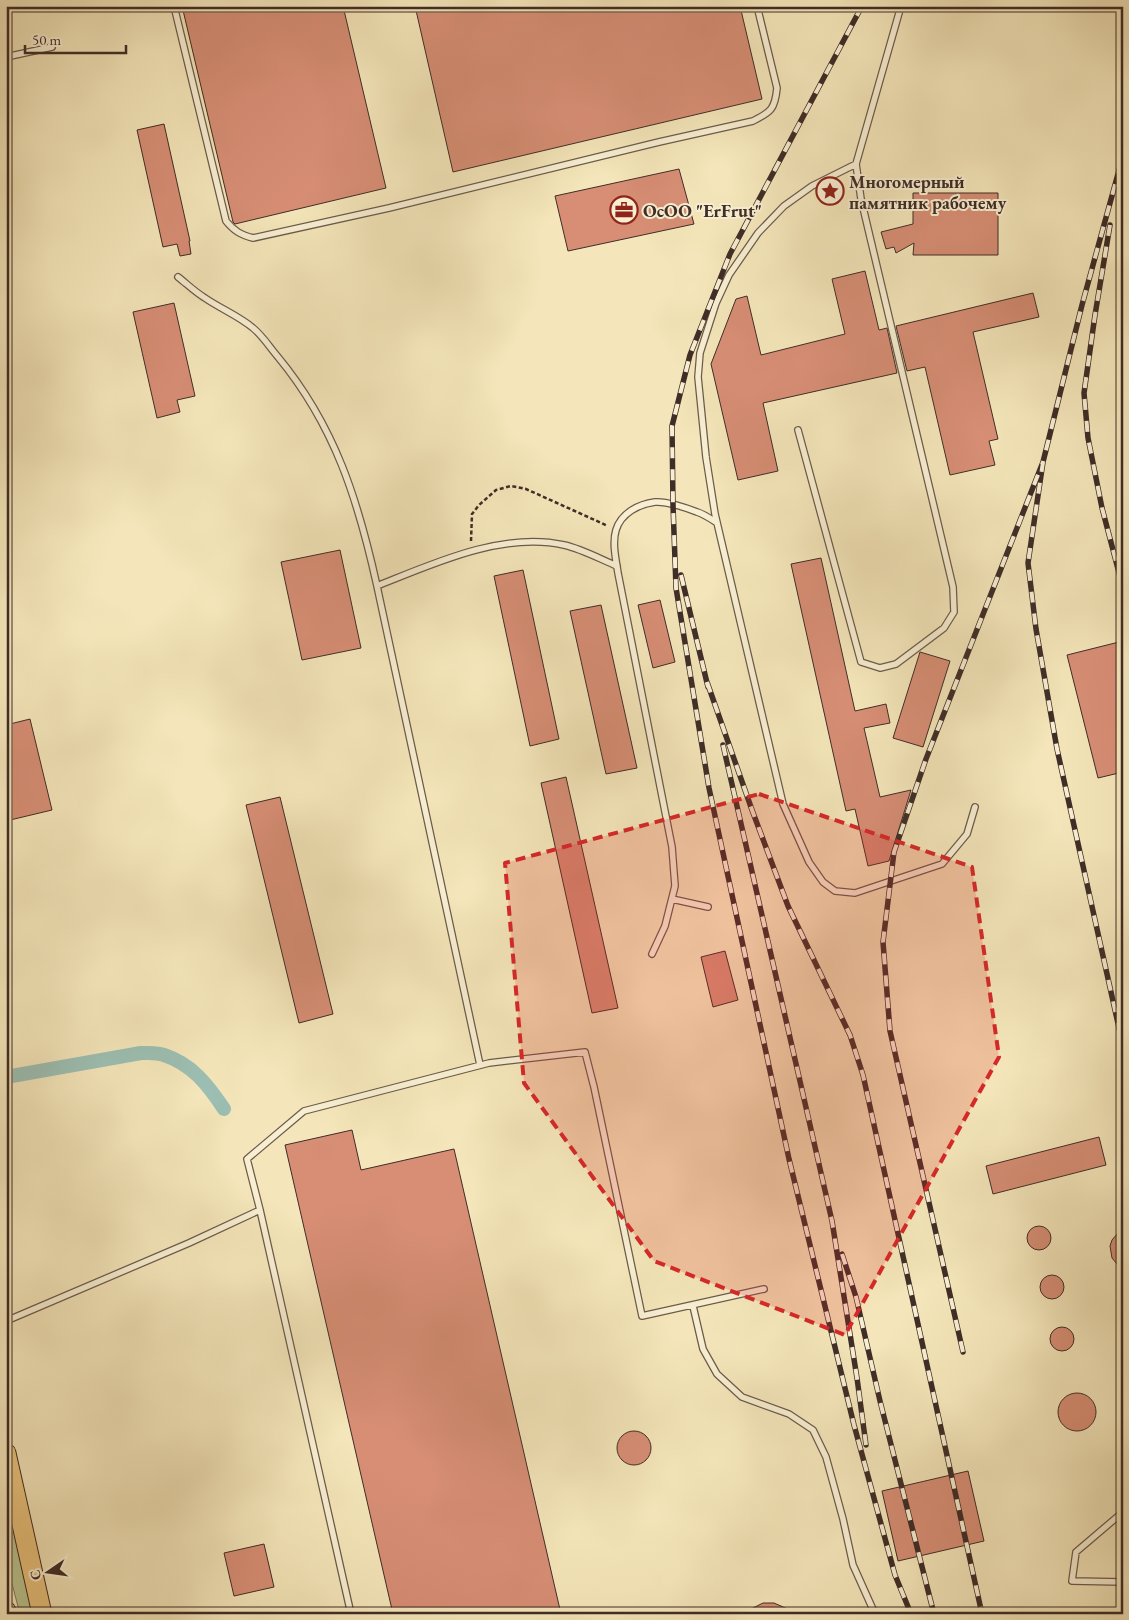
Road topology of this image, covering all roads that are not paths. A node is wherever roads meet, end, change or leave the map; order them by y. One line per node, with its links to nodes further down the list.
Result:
1 (174, 6): 2 (lane)
2 (757, 6)
3 (900, 6): 6 (lane)
4 (52, 47): 5 (lane)
5 (6, 57)
6 (856, 164): 8 (lane); 9 (lane)
7 (178, 277): 11 (lane)
8 (798, 430)
9 (717, 523): 10 (lane); 12 (lane)
10 (617, 566): 11 (lane); 13 (lane)
11 (377, 586): 16 (lane)
12 (975, 807)
13 (672, 899): 14 (lane); 15 (lane)
14 (708, 907)
15 (652, 954)
16 (480, 1066): 17 (lane); 19 (lane)
17 (260, 1210): 20 (lane); 25 (lane)
18 (764, 1289): 19 (lane)
19 (693, 1306): 26 (lane)
20 (6, 1321)
21 (6, 1453): 24 (main road)
22 (1123, 1512): 23 (lane)
23 (1123, 1582)
24 (42, 1614)
25 (351, 1614)
26 (875, 1614)

